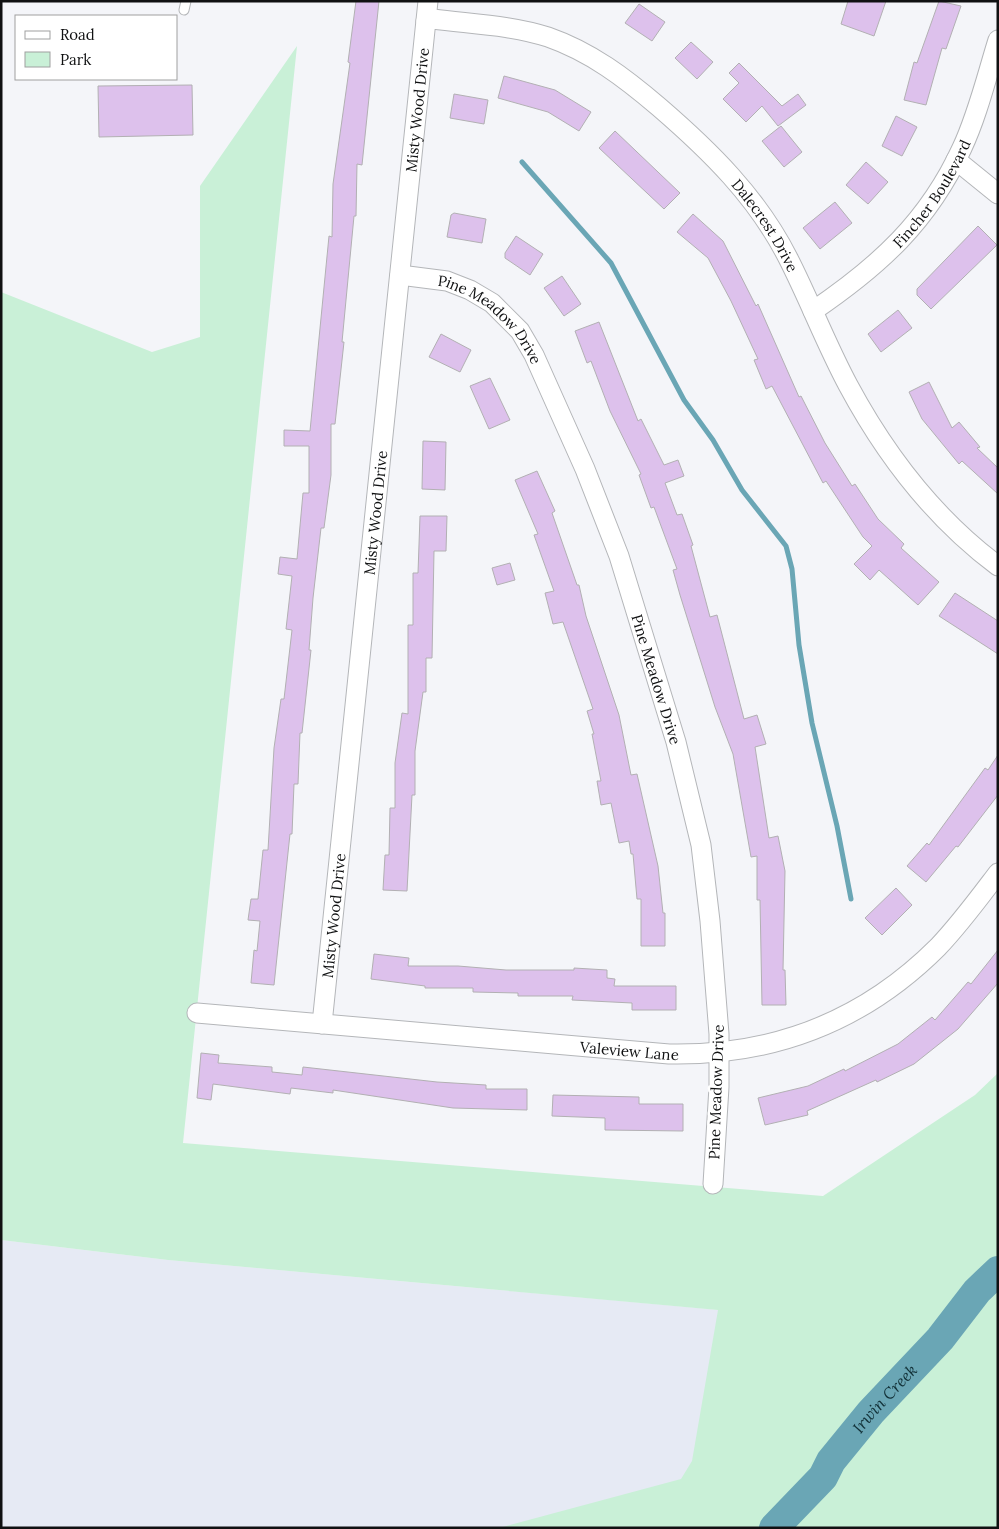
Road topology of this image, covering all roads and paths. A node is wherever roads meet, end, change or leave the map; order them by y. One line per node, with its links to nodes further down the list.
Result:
1 (428, 1): 2 (street, Misty Wood Drive)
2 (426, 21): 6 (street, Misty Wood Drive); 7 (street, Dalecrest Drive)
3 (998, 40): 4 (street, Fincher Boulevard)
4 (956, 160): 5 (street); 7 (street, Fincher Boulevard)
5 (998, 194)
6 (400, 275): 11 (street, Misty Wood Drive); 12 (street, Pine Meadow Drive)
7 (813, 311): 8 (street, Dalecrest Drive)
8 (998, 566)
9 (998, 873): 12 (street, Valeview Lane)
10 (198, 1013): 11 (street, Valeview Lane)
11 (322, 1024): 12 (street, Valeview Lane)
12 (719, 1054): 13 (street, Pine Meadow Drive)
13 (713, 1184)

